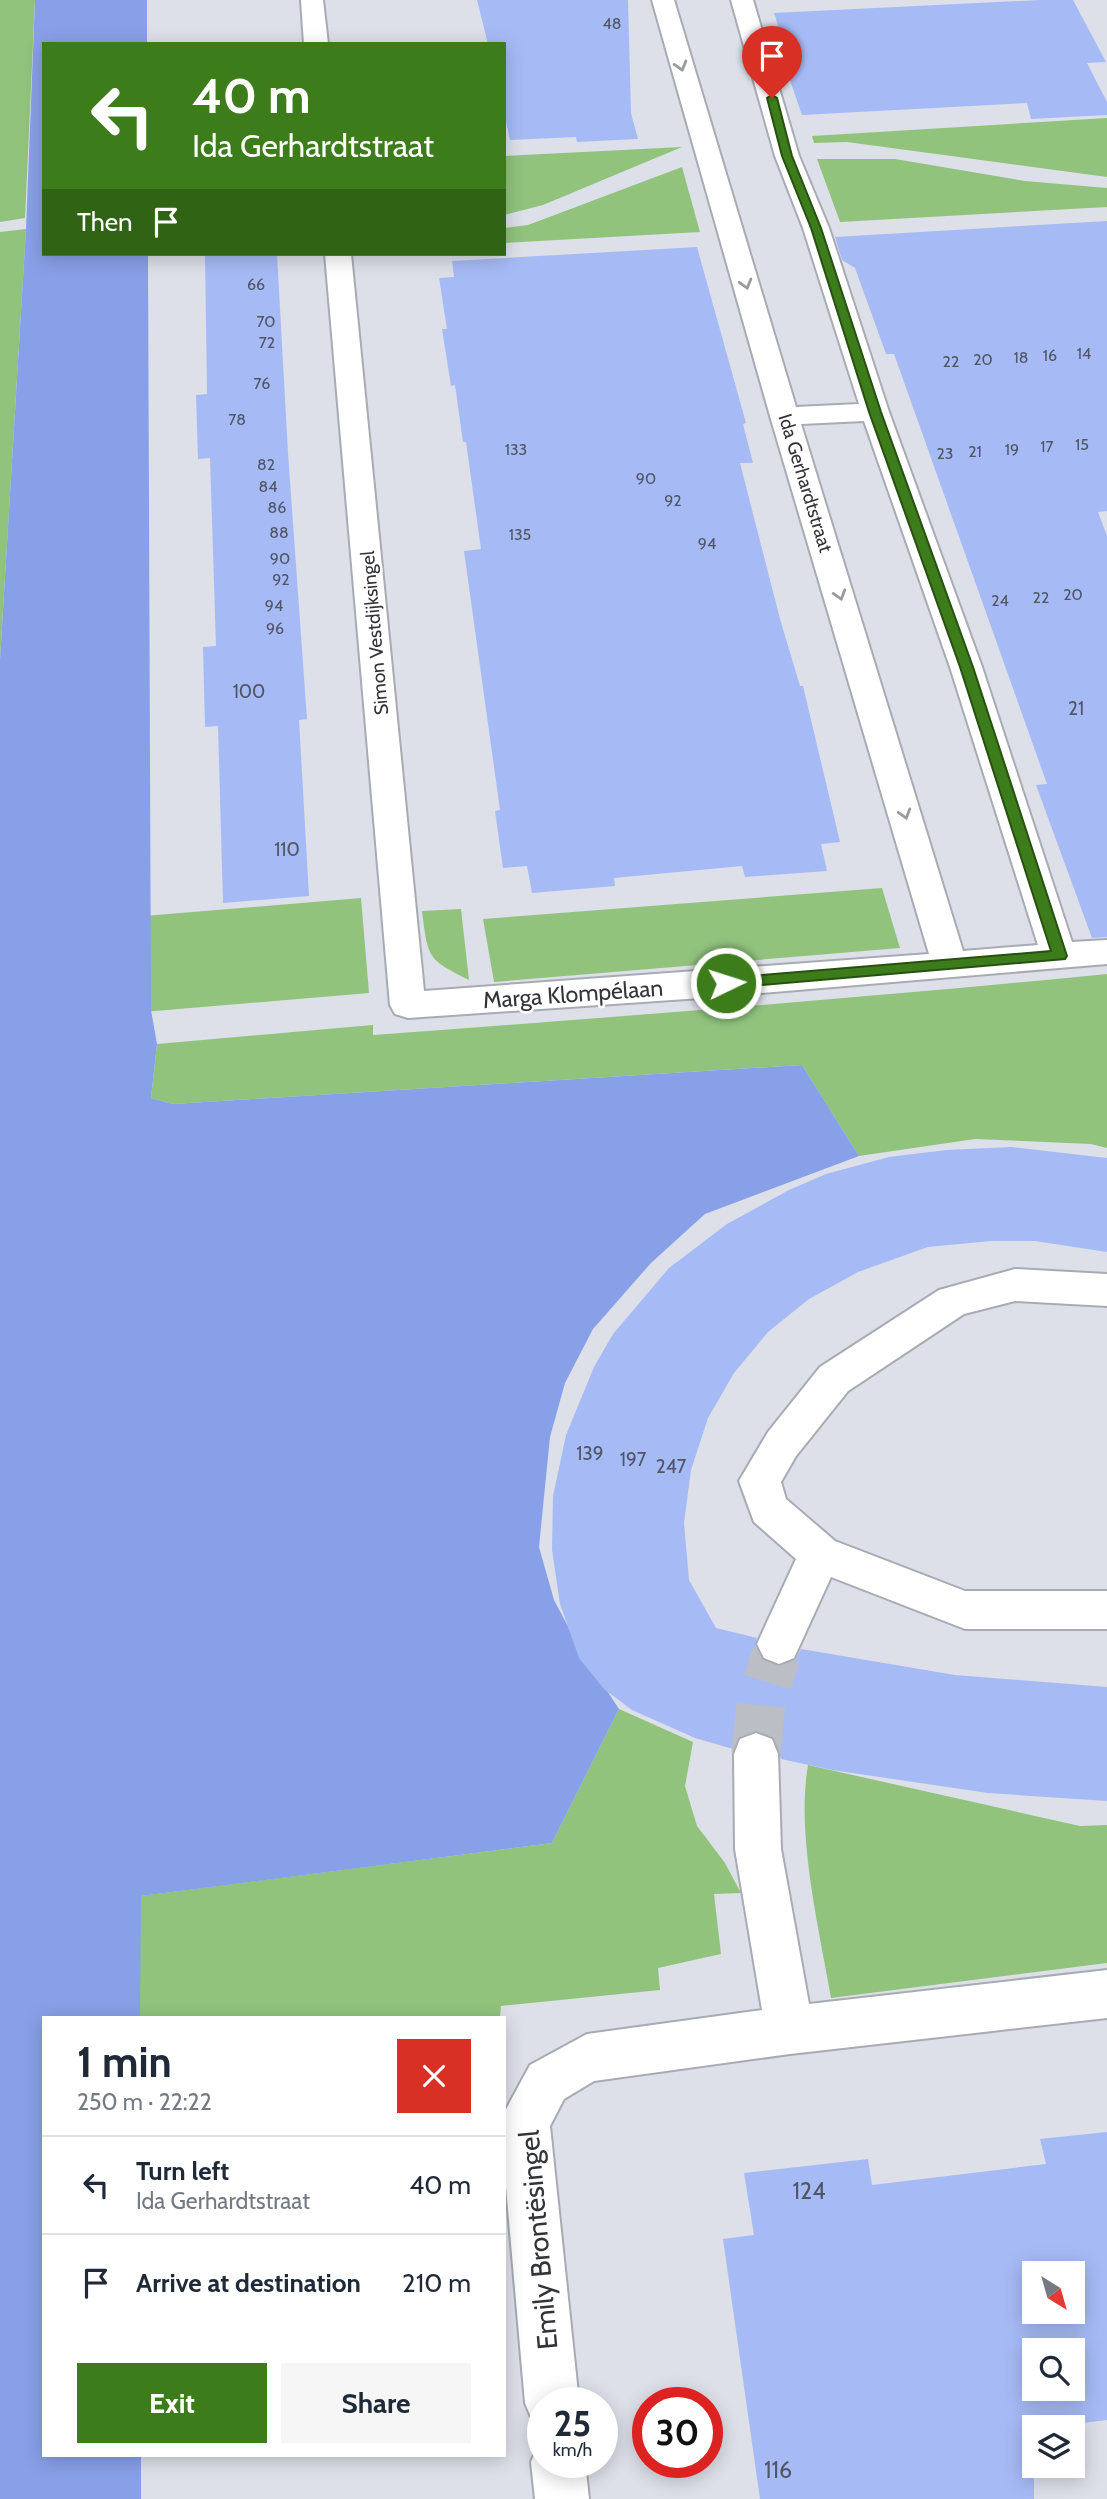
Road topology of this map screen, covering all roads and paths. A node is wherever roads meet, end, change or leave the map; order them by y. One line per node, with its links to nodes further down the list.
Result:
1 (312, 0): 4 (street)
2 (663, 0): 7 (street, Ida Gerhardtstraat, one-way to 7)
3 (742, 0): 6 (street)
4 (316, 42)
5 (338, 256): 11 (street, Simon Vestdijksingel)
6 (875, 412): 7 (street); 9 (street)
7 (785, 416): 10 (street, Ida Gerhardtstraat, one-way to 10)
8 (1107, 952): 9 (street, Marga Klompélaan)
9 (1059, 956): 10 (street, Marga Klompélaan)
10 (950, 965): 11 (street, Marga Klompélaan)
11 (415, 1006)
12 (1107, 1290): 13 (street)
13 (820, 1554): 14 (street); 15 (street)
14 (1107, 1610)
15 (779, 1644)
16 (756, 1754): 18 (street)
17 (1107, 1994): 18 (street, Emily Brontësingel)
18 (790, 2030): 19 (street, Emily Brontësingel)
19 (550, 2387)
20 (560, 2478): 21 (street)
21 (562, 2499)

